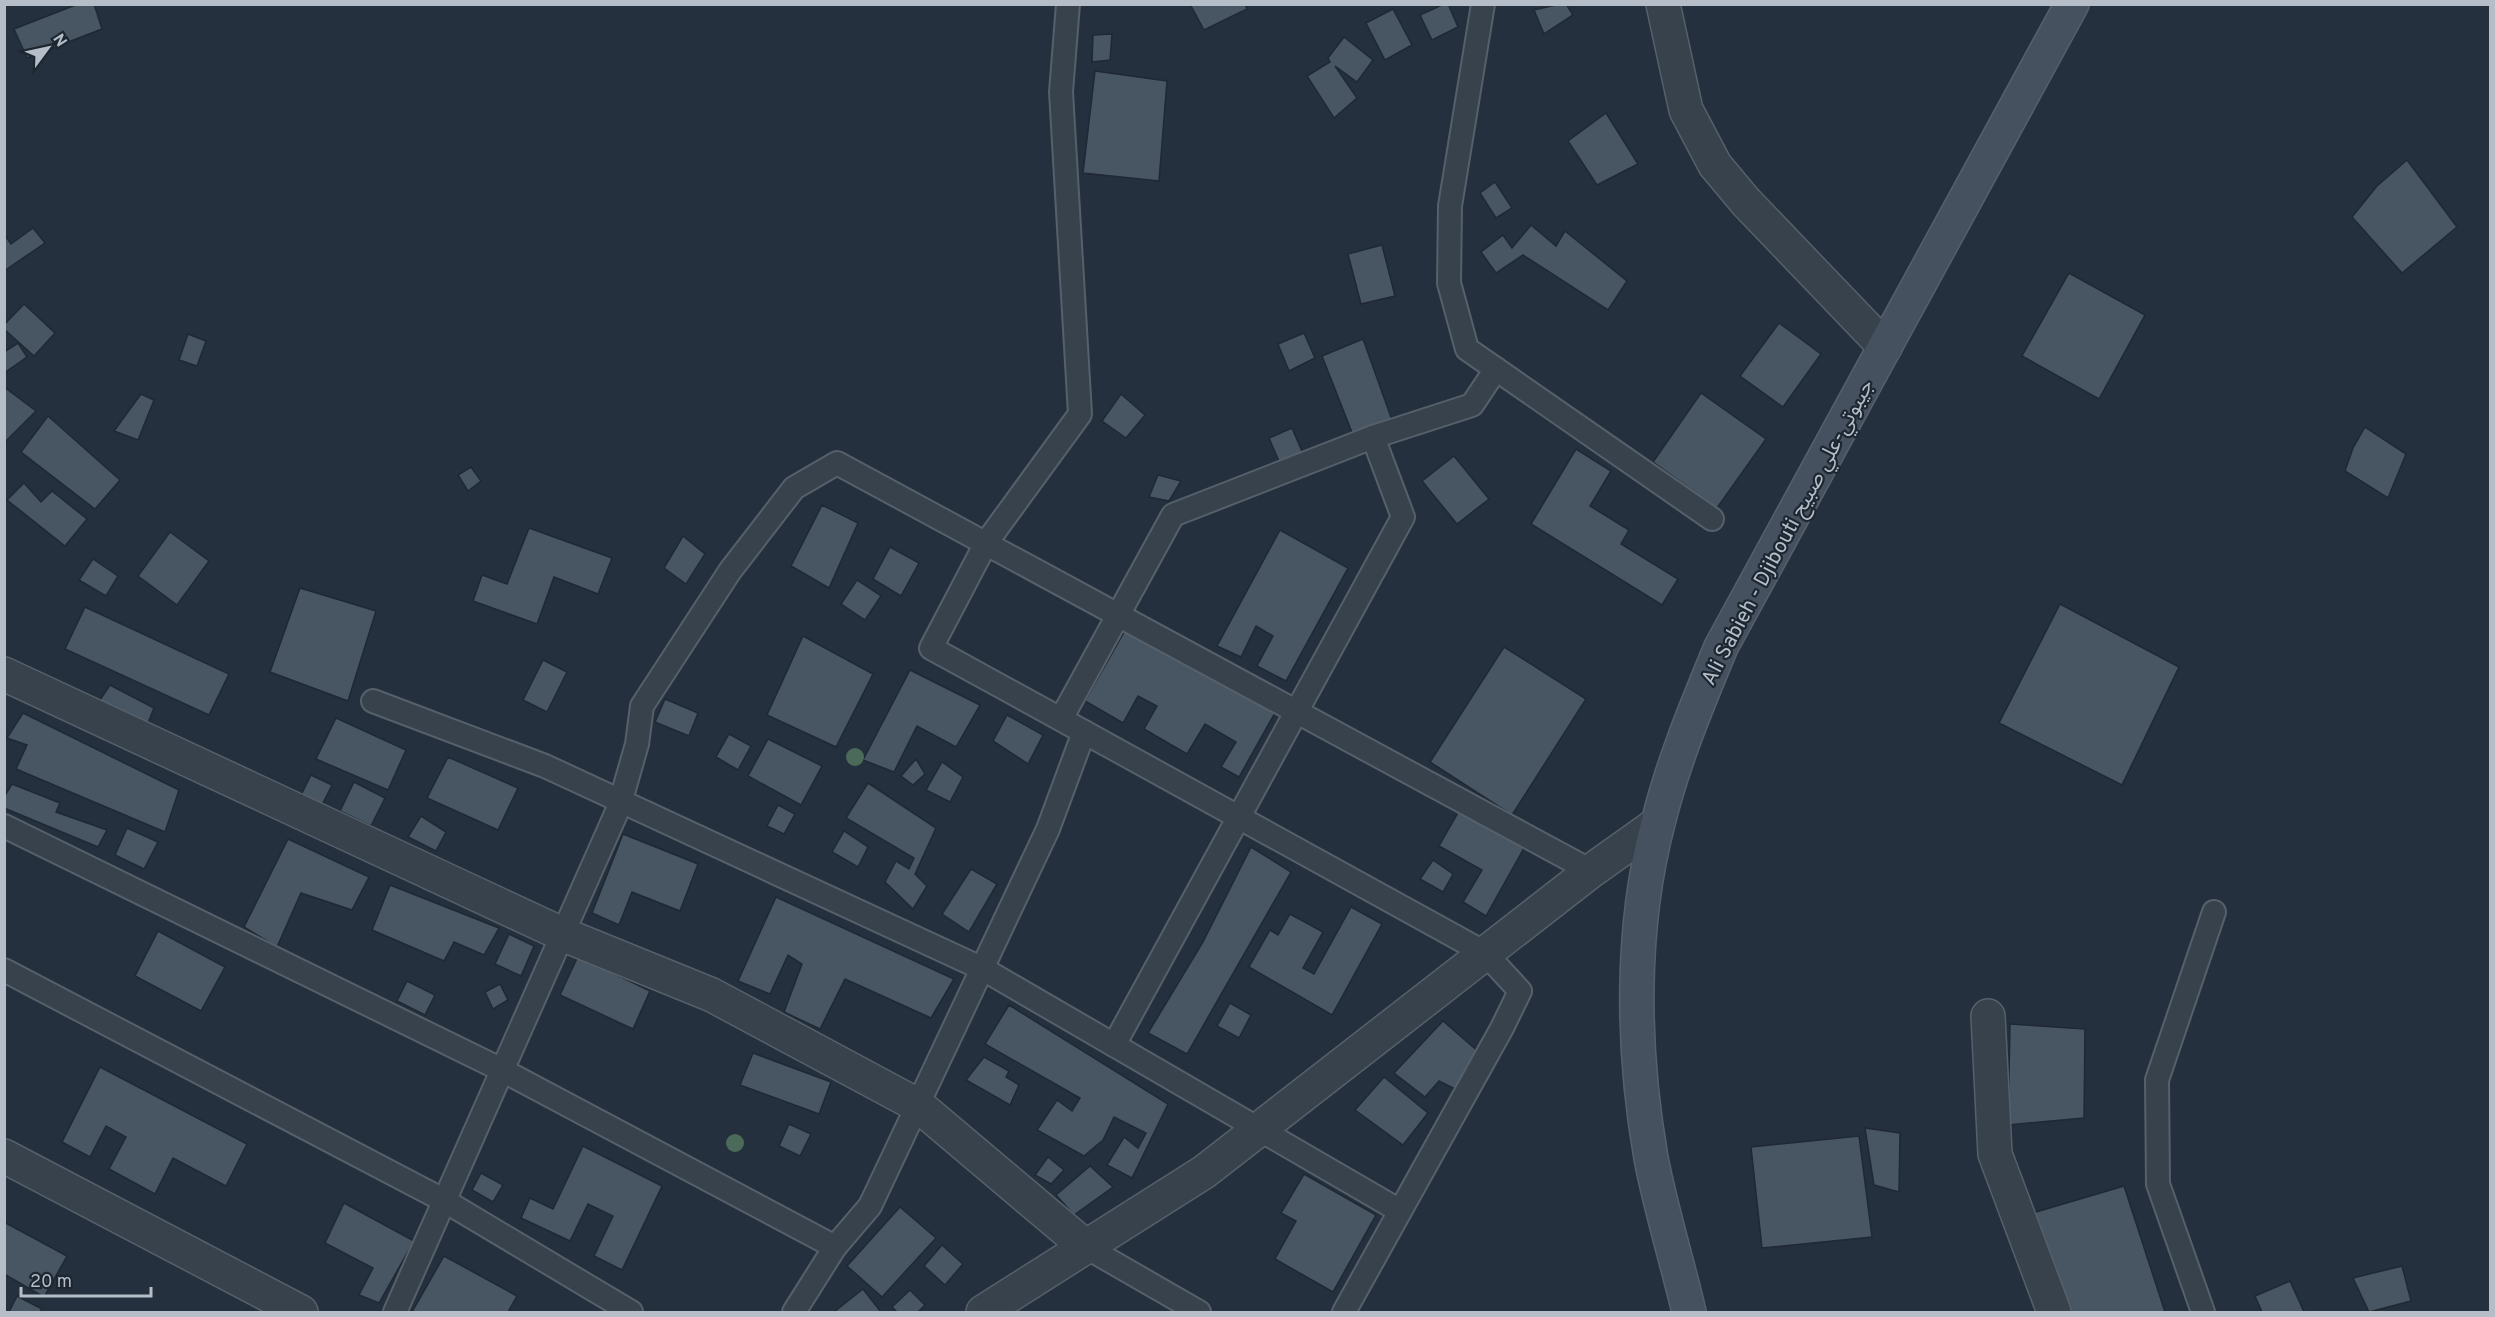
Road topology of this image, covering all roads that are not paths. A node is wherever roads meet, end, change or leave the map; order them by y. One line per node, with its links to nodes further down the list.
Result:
1 (1068, 4): 9 (lane)
2 (1483, 4): 6 (lane)
3 (1663, 4): 5 (street)
4 (2072, 4): 5 (main road, Ali Sabieh - Djibouti جيبوتي-علي صبيح)
5 (1885, 347): 18 (main road, Ali Sabieh - Djibouti جيبوتي-علي صبيح)
6 (1496, 369): 7 (lane); 8 (lane)
7 (1373, 437): 10 (lane); 13 (lane)
8 (1712, 519)
9 (986, 543): 10 (lane); 14 (lane); 16 (lane)
10 (1118, 615): 13 (lane); 14 (lane)
11 (4, 674): 22 (street)
12 (373, 701): 16 (lane)
13 (1297, 711): 17 (lane); 20 (lane)
14 (1061, 719): 15 (lane)
15 (1084, 732): 17 (lane); 24 (lane)
16 (620, 801): 22 (lane); 24 (lane)
17 (1239, 817): 23 (lane); 27 (lane)
18 (1658, 824): 20 (street); 43 (main road, Ali Sabieh - Djibouti جيبوتي-علي صبيح)
19 (4, 826): 28 (lane)
20 (1591, 871): 23 (street)
21 (2214, 912): 45 (lane)
22 (562, 934): 28 (lane); 29 (street)
23 (1485, 953): 30 (street); 33 (lane)
24 (983, 969): 27 (lane); 29 (lane)
25 (4, 970): 32 (lane)
26 (1988, 1016): 44 (street)
27 (1114, 1045): 30 (lane)
28 (502, 1070): 32 (lane); 34 (lane)
29 (919, 1106): 34 (lane); 35 (street)
30 (1259, 1129): 33 (lane); 35 (street)
31 (4, 1156): 36 (street)
32 (445, 1201): 37 (lane); 38 (lane)
33 (1400, 1211): 42 (lane)
34 (835, 1247): 39 (lane)
35 (1086, 1247): 40 (street); 41 (lane)
36 (301, 1312)
37 (395, 1312)
38 (631, 1312)
39 (794, 1312)
40 (983, 1312)
41 (1199, 1312)
42 (1344, 1312)
43 (1689, 1312)
44 (2054, 1312)
45 (2203, 1312)

